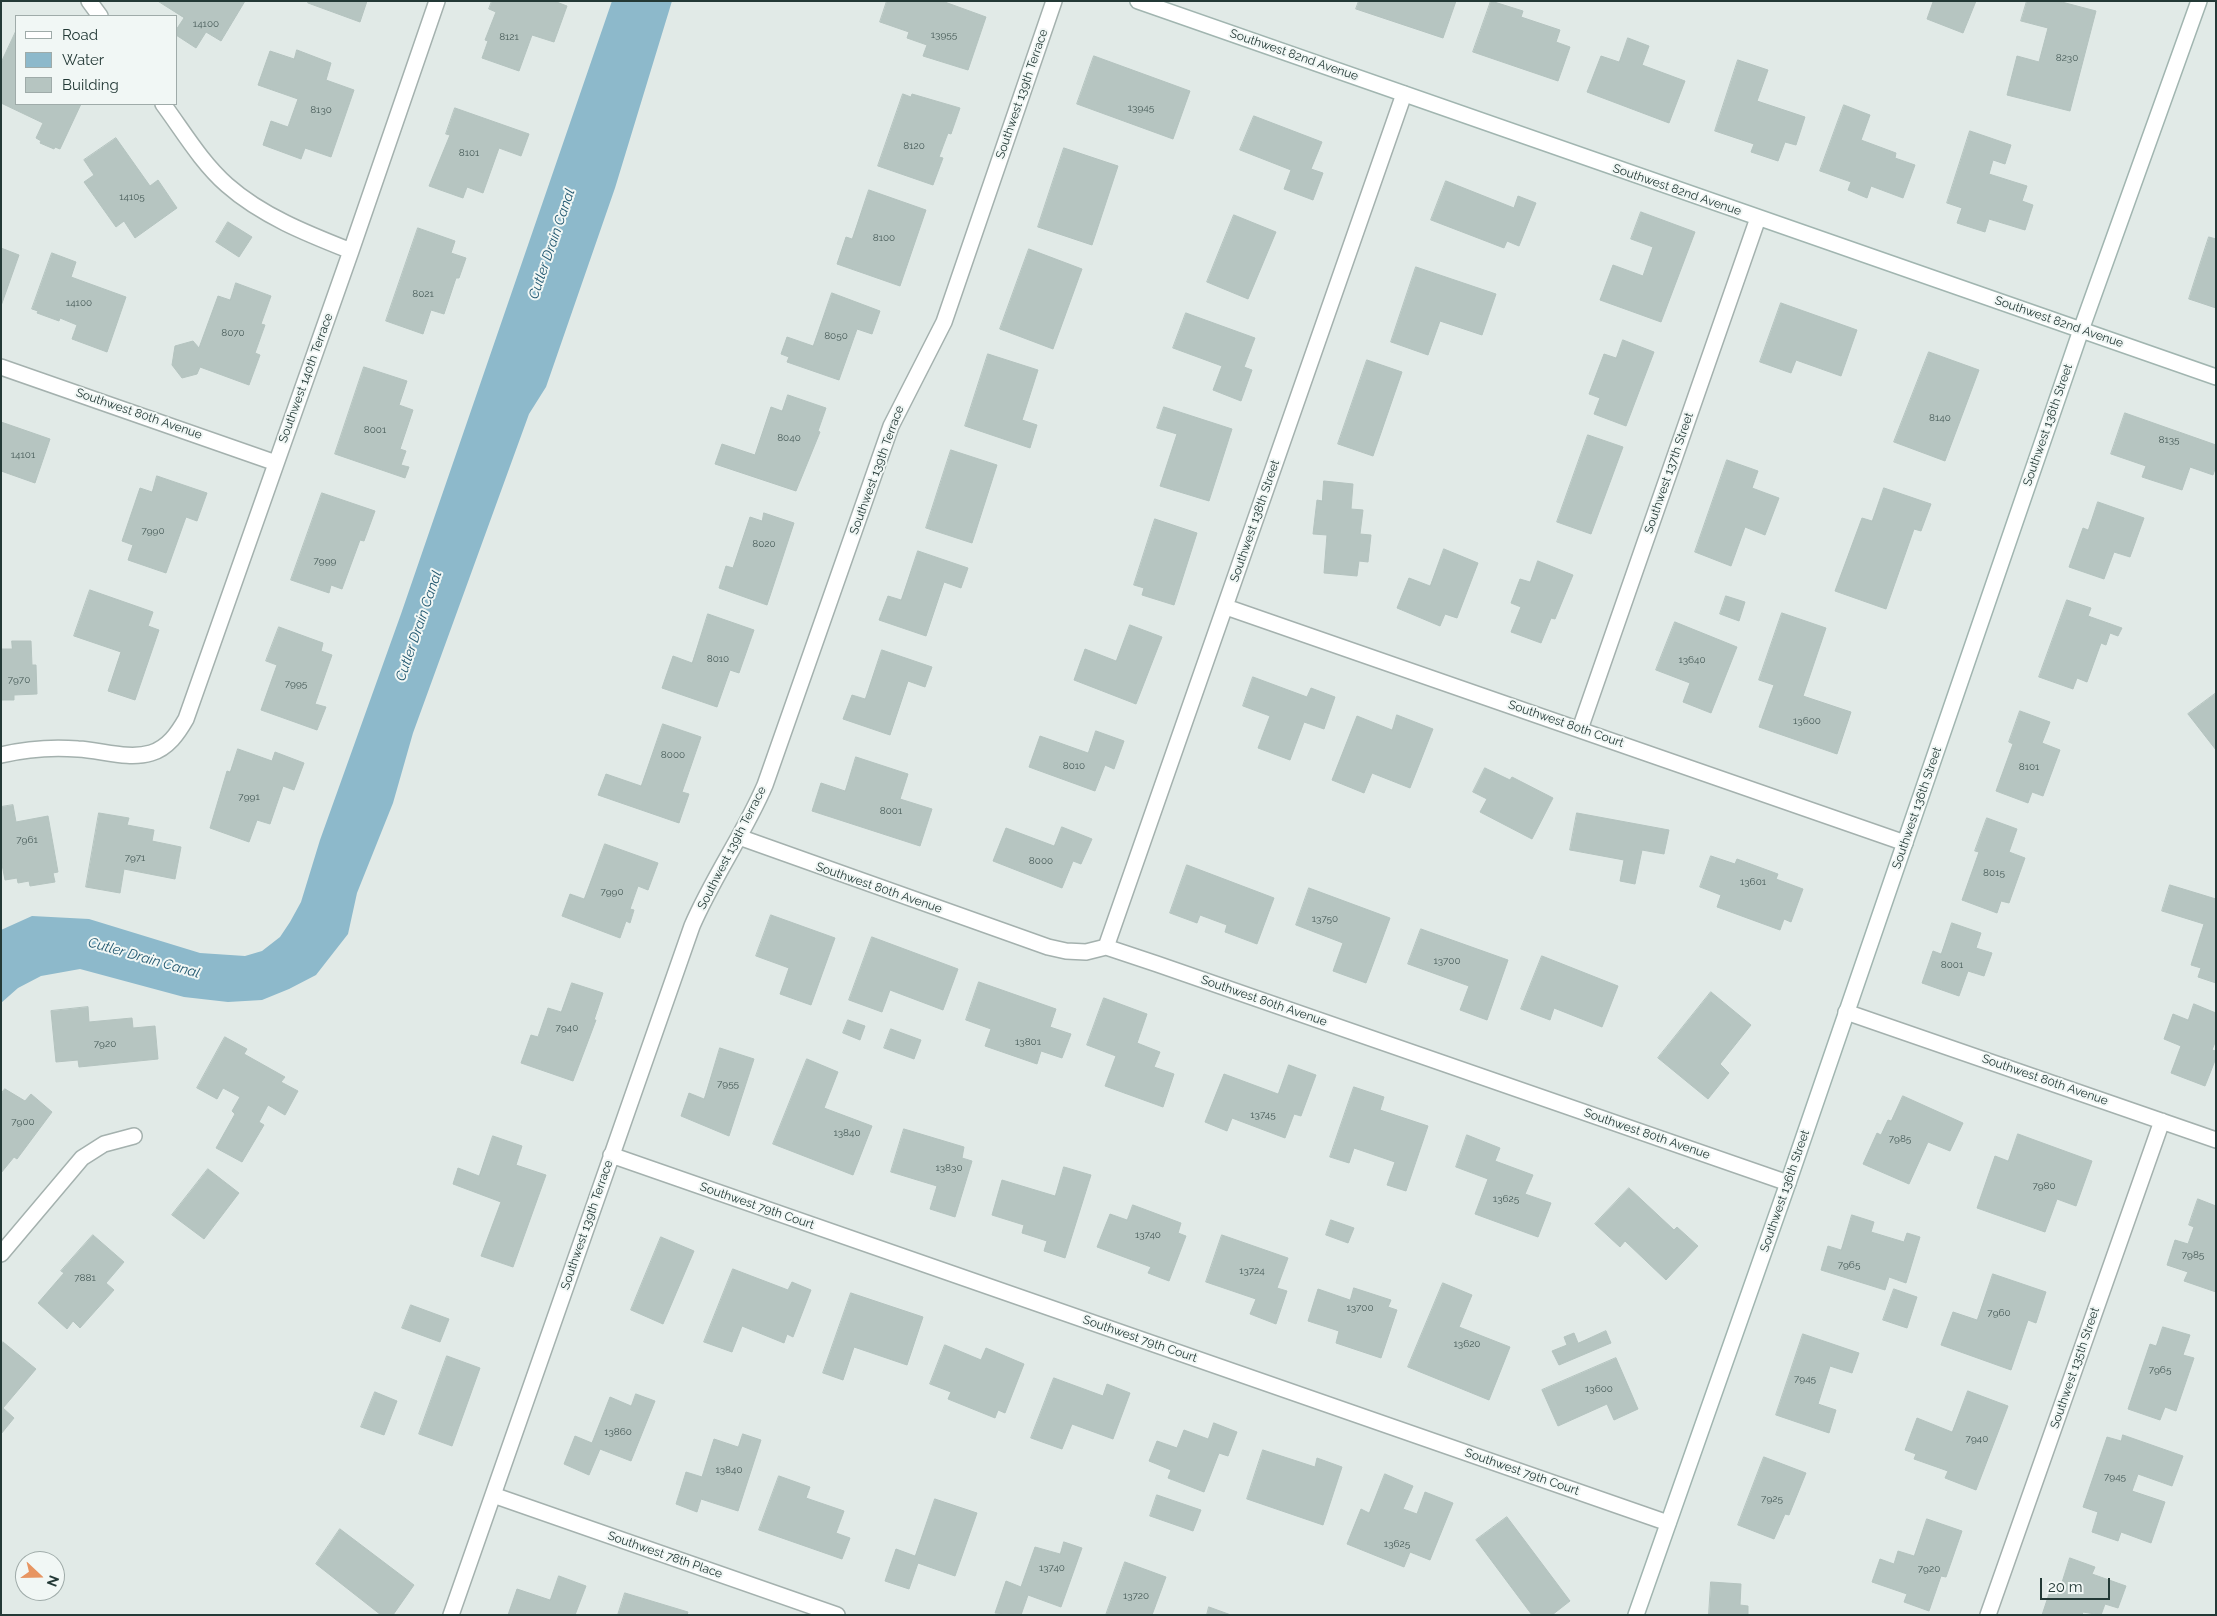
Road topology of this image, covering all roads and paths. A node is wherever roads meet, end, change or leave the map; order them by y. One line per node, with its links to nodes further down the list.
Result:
1 (90, 1): 6 (street)
2 (436, 1): 10 (street, Southwest 140th Terrace)
3 (1054, 1): 18 (street, Southwest 139th Terrace)
4 (1138, 1): 7 (street, Southwest 82nd Avenue)
5 (2199, 1): 11 (street, Southwest 136th Street)
6 (99, 15)
7 (1404, 94): 9 (street, Southwest 82nd Avenue); 15 (street, Southwest 138th Street)
8 (164, 105): 10 (street)
9 (1758, 218): 11 (street, Southwest 82nd Avenue); 16 (street, Southwest 137th Street)
10 (352, 251): 14 (street, Southwest 140th Terrace)
11 (2081, 330): 13 (street, Southwest 82nd Avenue); 19 (street, Southwest 136th Street)
12 (1, 367): 14 (street, Southwest 80th Avenue)
13 (2216, 377)
14 (276, 463): 17 (street, Southwest 140th Terrace)
15 (1226, 606): 16 (street, Southwest 80th Court); 20 (street, Southwest 138th Street)
16 (1580, 729): 19 (street, Southwest 80th Court)
17 (1, 754)
18 (739, 837): 20 (street, Southwest 80th Avenue); 25 (street, Southwest 139th Terrace)
19 (1905, 843): 21 (street, Southwest 136th Street)
20 (1106, 947): 26 (street, Southwest 80th Avenue)
21 (1846, 1012): 22 (street, Southwest 80th Avenue); 26 (street, Southwest 136th Street)
22 (2162, 1121): 24 (street, Southwest 80th Avenue); 33 (street, Southwest 135th Street)
23 (134, 1136): 27 (street)
24 (2216, 1140)
25 (611, 1155): 28 (street, Southwest 139th Terrace); 29 (street, Southwest 79th Court)
26 (1788, 1183): 29 (street, Southwest 136th Street)
27 (1, 1254)
28 (493, 1495): 30 (street, Southwest 139th Terrace); 31 (street, Southwest 78th Place)
29 (1668, 1523): 32 (street, Southwest 136th Street)
30 (451, 1615)
31 (836, 1615)
32 (1636, 1615)
33 (1988, 1615)

